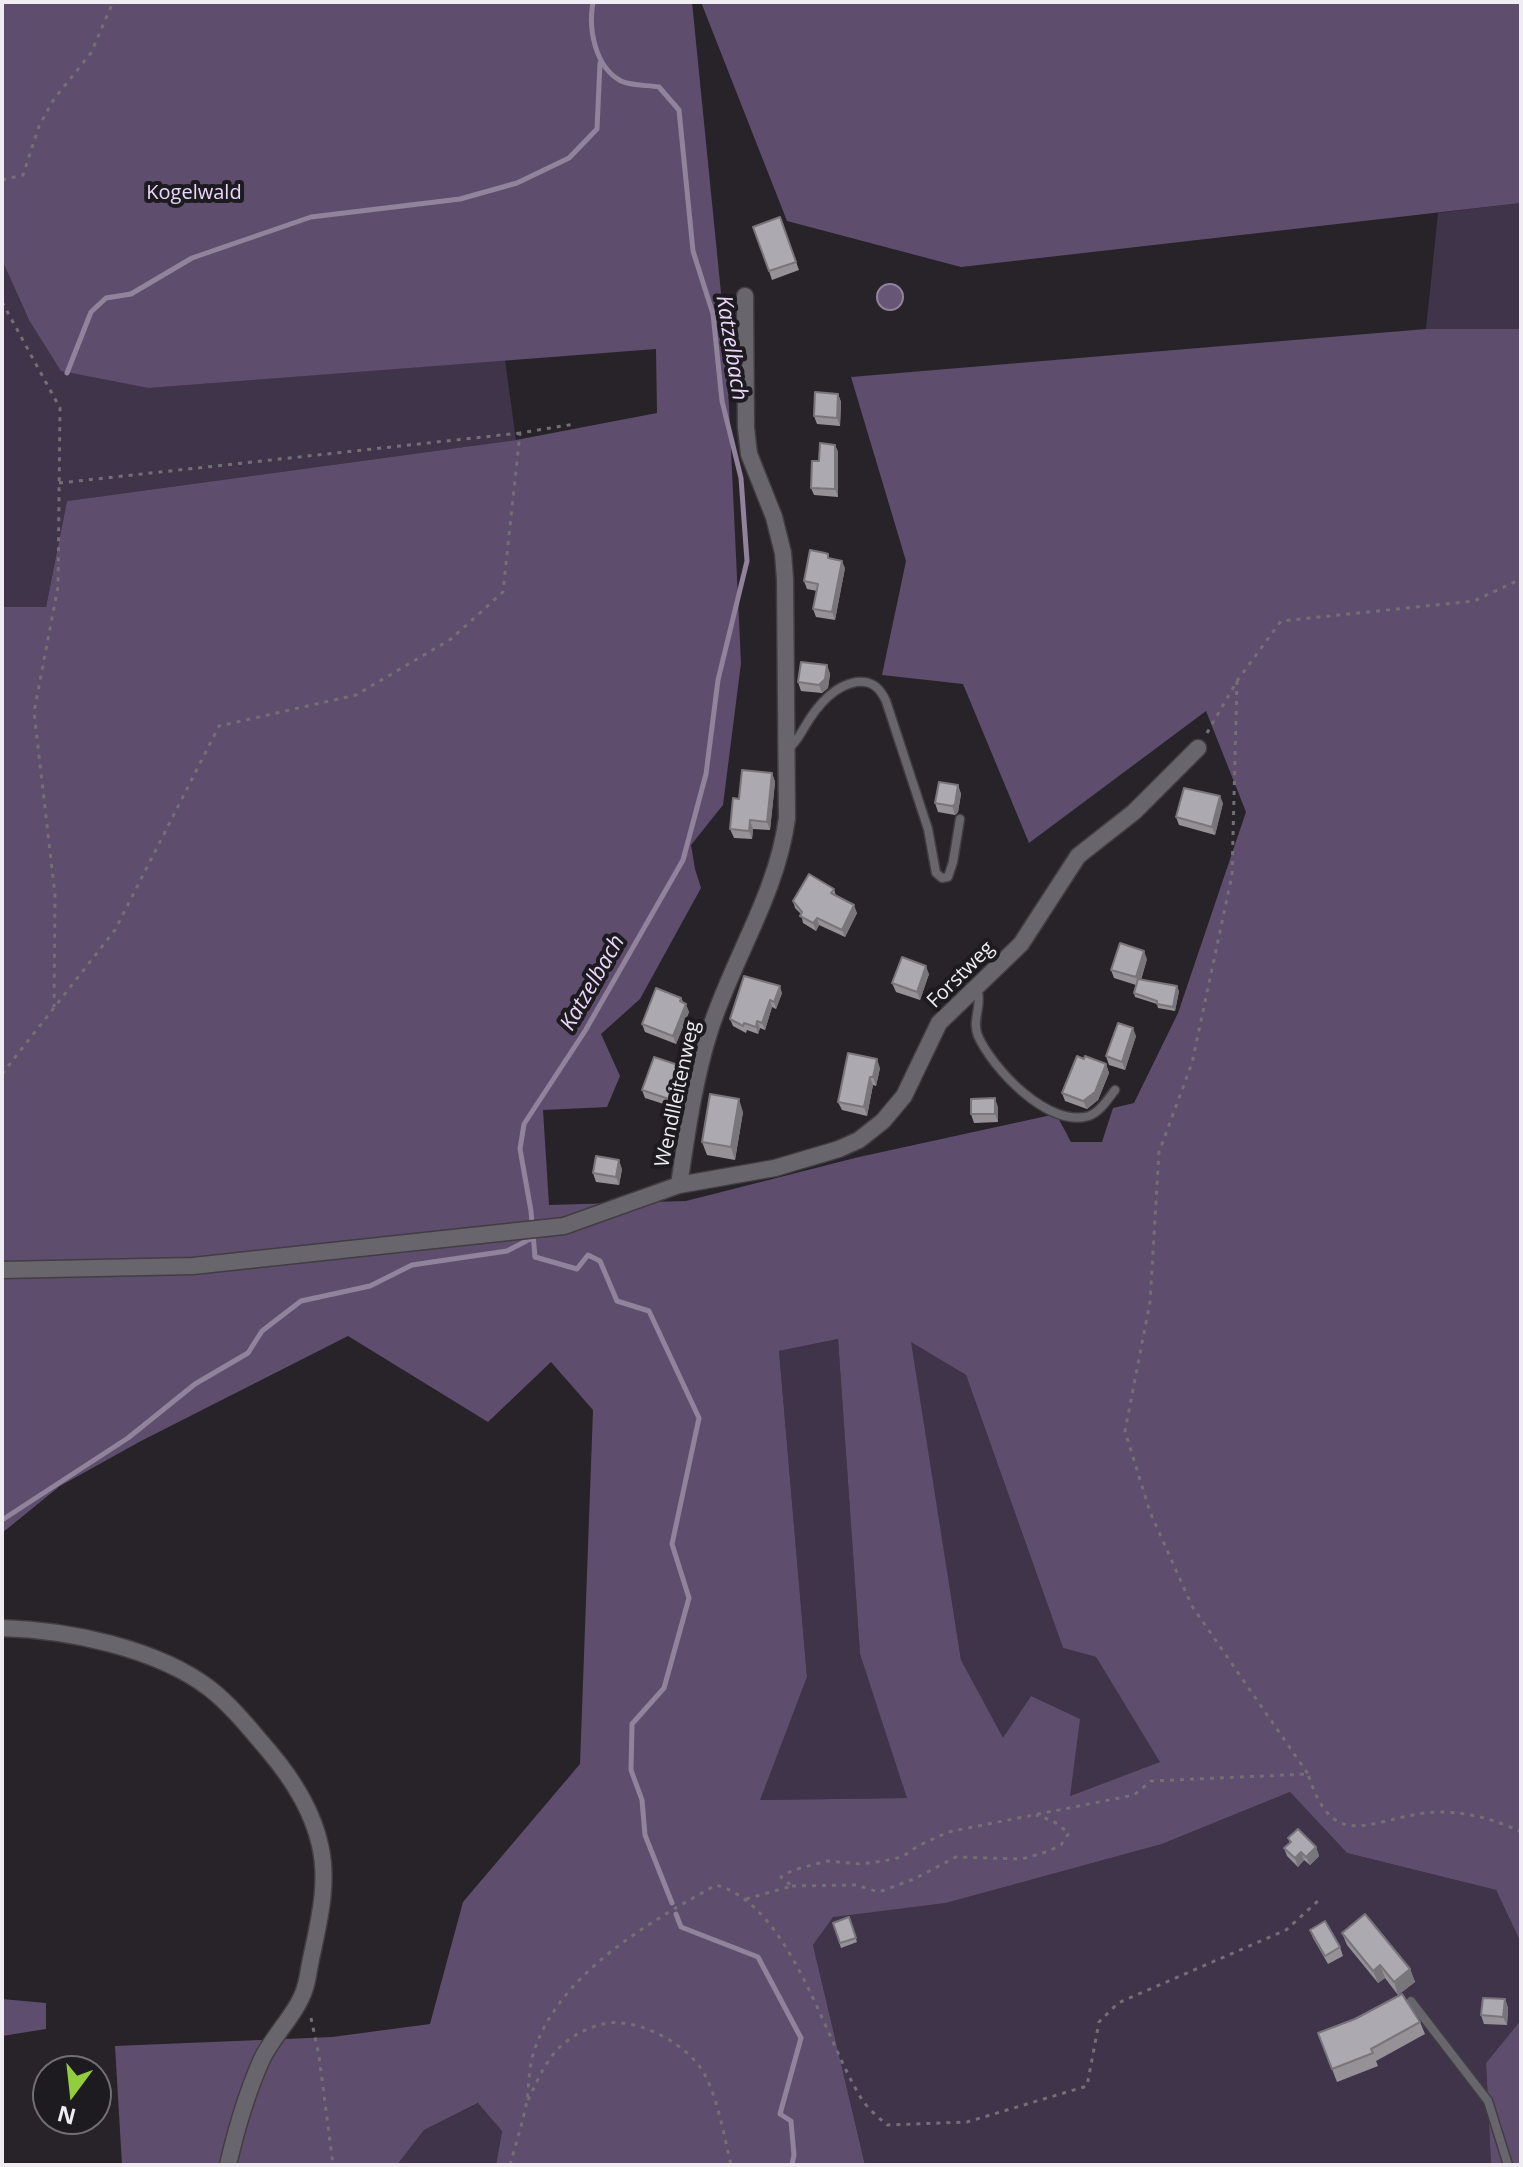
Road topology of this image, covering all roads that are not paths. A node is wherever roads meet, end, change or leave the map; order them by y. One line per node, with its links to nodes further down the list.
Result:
1 (745, 296): 3 (street, Wendlleitenweg)
2 (1198, 748): 5 (street, Forstweg)
3 (788, 749): 4 (lane); 7 (street, Wendlleitenweg)
4 (960, 819)
5 (976, 986): 6 (lane); 7 (street, Forstweg)
6 (1115, 1090)
7 (679, 1185): 8 (street, Wendlleitenweg)
8 (2, 1270)
9 (2, 1628): 11 (street)
10 (1411, 2001): 12 (lane)
11 (228, 2165)
12 (1508, 2165)

